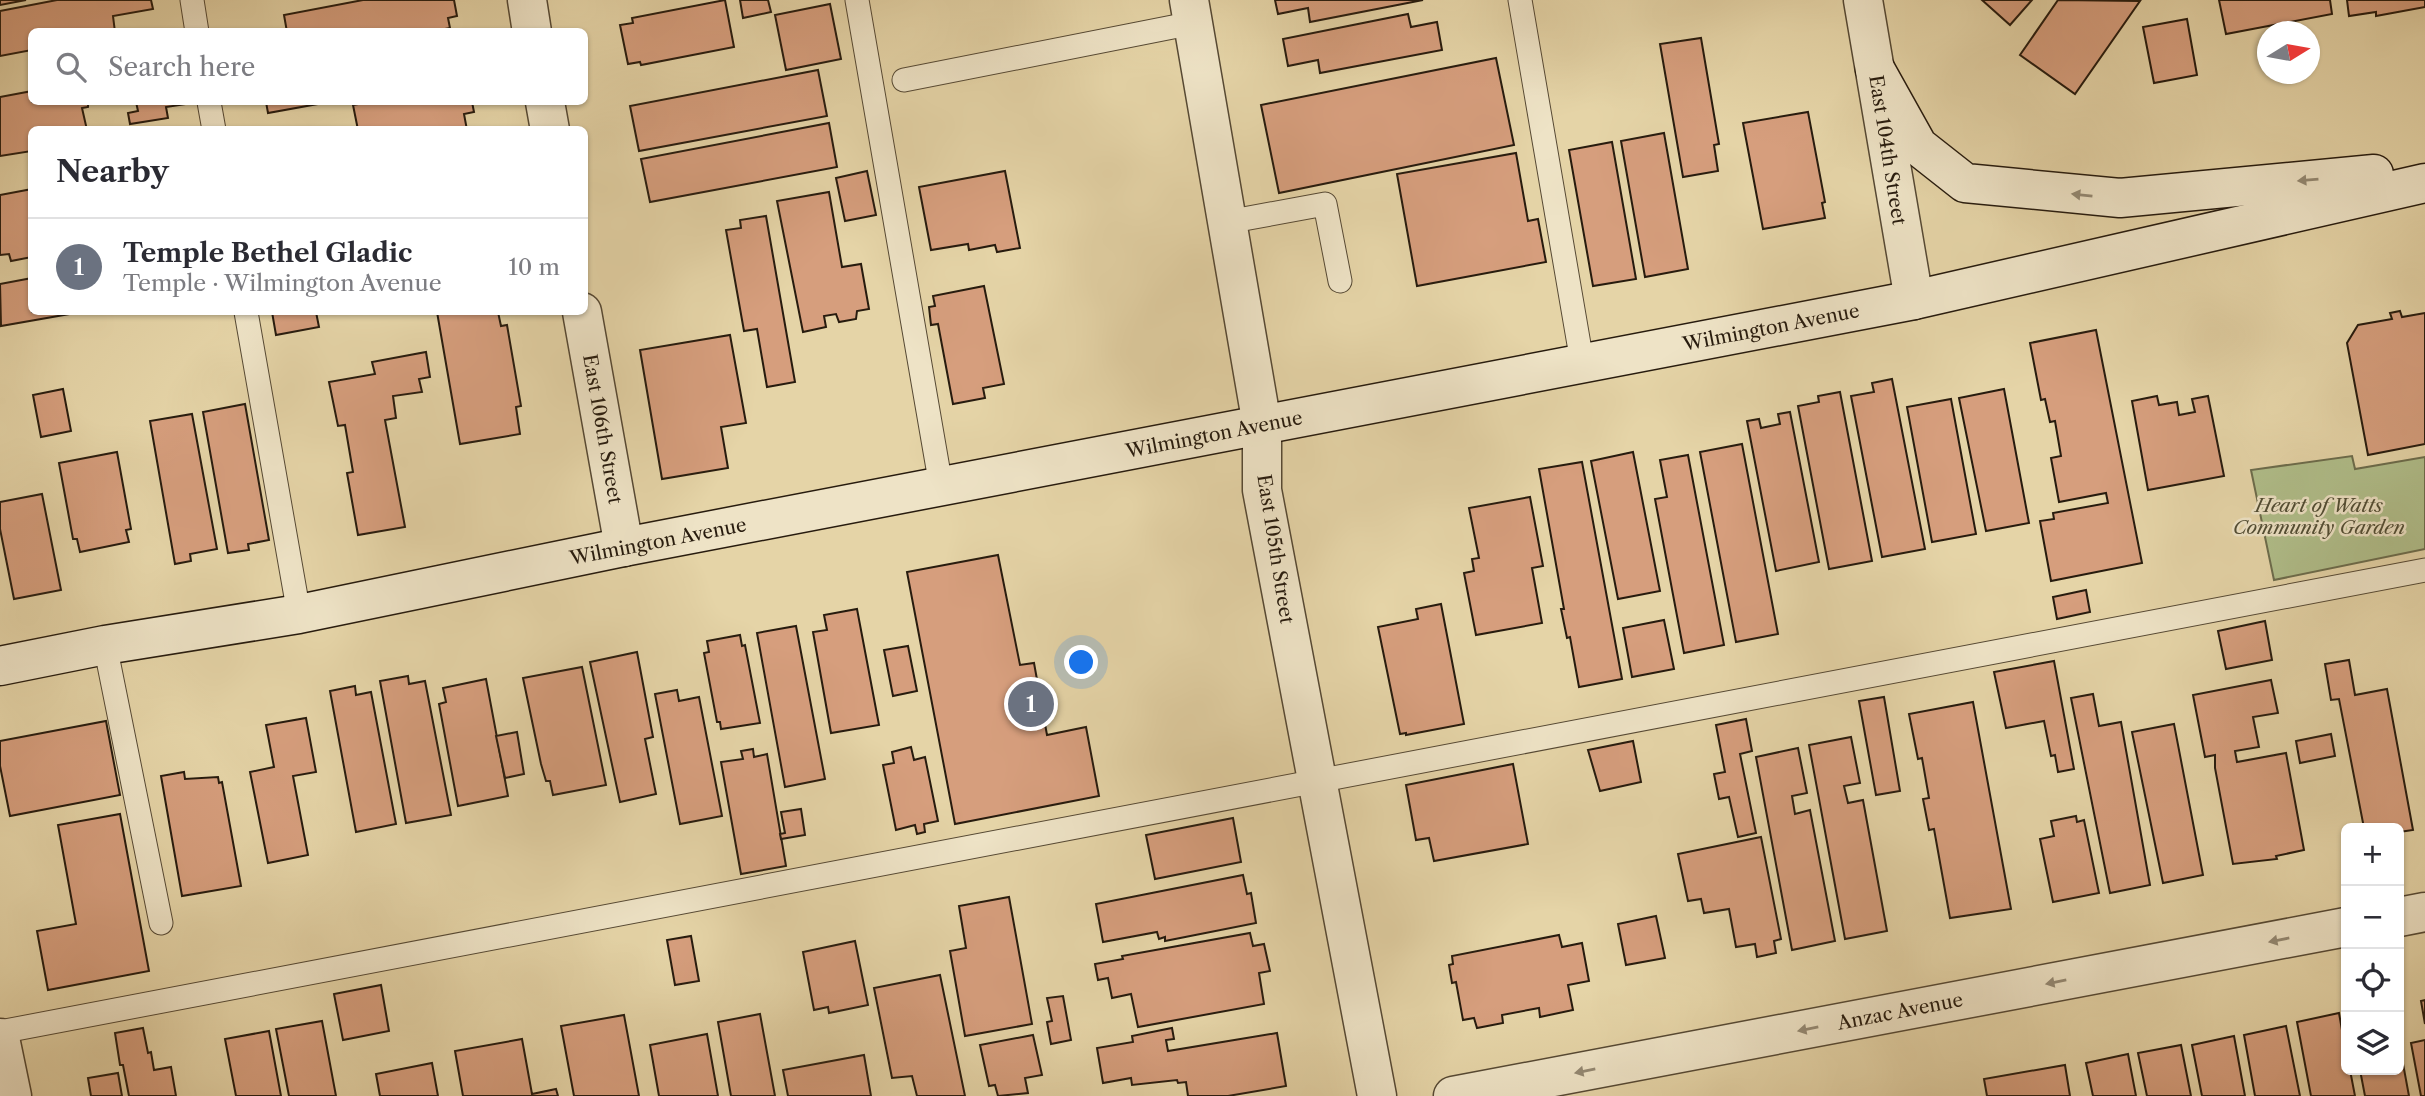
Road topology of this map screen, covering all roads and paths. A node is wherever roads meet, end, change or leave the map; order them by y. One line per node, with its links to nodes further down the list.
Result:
1 (192, 0): 7 (lane)
2 (527, 0): 8 (main road)
3 (857, 0): 24 (lane)
4 (1520, 0): 22 (lane)
5 (1863, 0): 9 (main road, East 104th Street)
6 (1191, 12): 10 (lane); 17 (main road, East 105th Street)
7 (196, 28)
8 (531, 28)
9 (1875, 69): 15 (main road, one-way to 9); 19 (main road, East 104th Street)
10 (904, 80)
11 (210, 105): 13 (lane)
12 (546, 105): 14 (main road)
13 (213, 126)
14 (549, 126)
15 (2425, 169)
16 (2425, 183): 19 (main road, Wilmington Avenue)
17 (1227, 222): 18 (lane); 23 (main road, East 105th Street)
18 (1340, 281)
19 (1913, 300): 22 (main road, Wilmington Avenue)
20 (247, 315): 27 (lane)
21 (583, 315): 25 (main road, East 106th Street)
22 (1582, 362): 23 (main road, Wilmington Avenue)
23 (1262, 425): 24 (main road, Wilmington Avenue); 30 (main road, East 105th Street)
24 (941, 486): 25 (main road, Wilmington Avenue)
25 (624, 547): 27 (main road, Wilmington Avenue)
26 (2425, 570): 30 (lane)
27 (299, 614): 28 (main road, Wilmington Avenue)
28 (105, 645): 29 (main road, Wilmington Avenue); 33 (lane)
29 (0, 666)
30 (1318, 779): 35 (lane); 38 (main road, East 105th Street)
31 (2425, 912): 32 (main road)
32 (2404, 916)
33 (162, 923)
34 (2341, 928): 39 (main road, Anzac Avenue, one-way to 39)
35 (0, 1032)
36 (0, 1038): 37 (main road)
37 (12, 1096)
38 (1377, 1096)
39 (1453, 1096)

